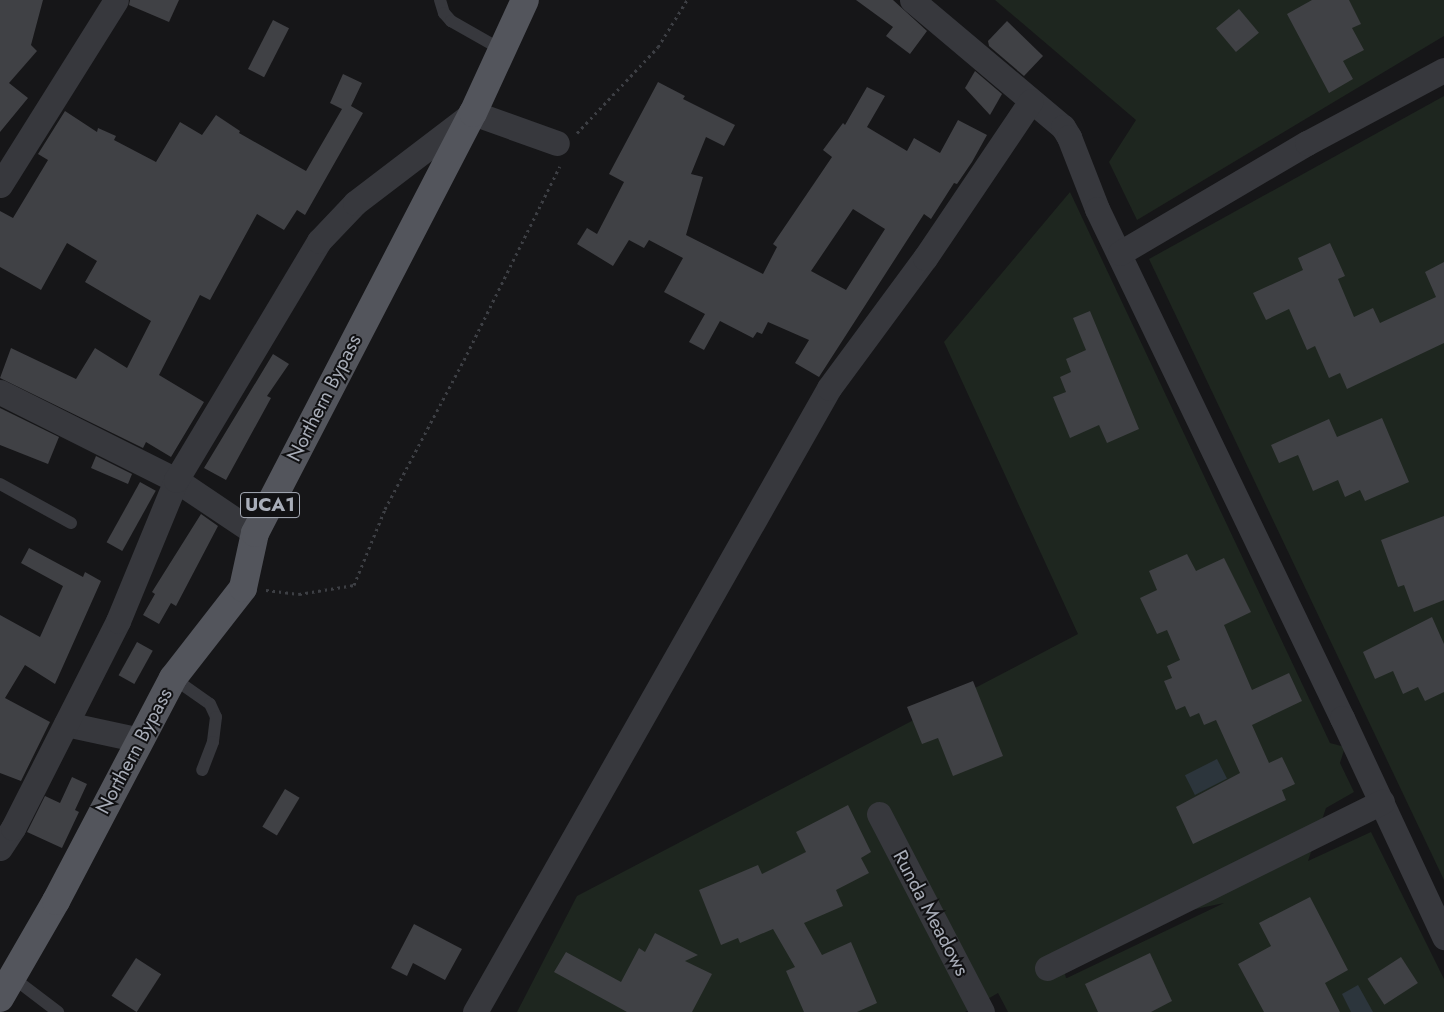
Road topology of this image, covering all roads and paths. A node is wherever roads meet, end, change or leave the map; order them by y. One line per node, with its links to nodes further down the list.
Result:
1 (116, 0): 11 (street)
2 (440, 0): 6 (lane)
3 (525, 0): 6 (main road, Northern Bypass / UCA1)
4 (686, 0): 10 (path)
5 (912, 0): 8 (street)
6 (502, 50): 9 (main road, Northern Bypass / UCA1)
7 (1444, 70): 12 (street)
8 (1031, 101): 12 (street); 30 (street)
9 (473, 113): 10 (street); 14 (street); 17 (main road, Northern Bypass / UCA1)
10 (565, 147): 18 (path)
11 (0, 186)
12 (1120, 253): 23 (street)
13 (0, 392): 14 (street)
14 (176, 480): 17 (street); 20 (street)
15 (0, 484): 16 (lane)
16 (71, 524)
17 (255, 533): 18 (main road, Northern Bypass / UCA1)
18 (243, 588): 19 (main road, Northern Bypass / UCA1)
19 (173, 678): 21 (main road, Northern Bypass / UCA1); 22 (lane)
20 (66, 724): 21 (street); 25 (street)
21 (140, 740): 28 (main road, Northern Bypass / UCA1)
22 (202, 770)
23 (1382, 802): 26 (street); 27 (street)
24 (879, 814): 31 (street, Runda Meadows)
25 (0, 848)
26 (1444, 937)
27 (1047, 968)
28 (6, 987): 29 (lane)
29 (58, 1012)
30 (474, 1012)
31 (982, 1012)

